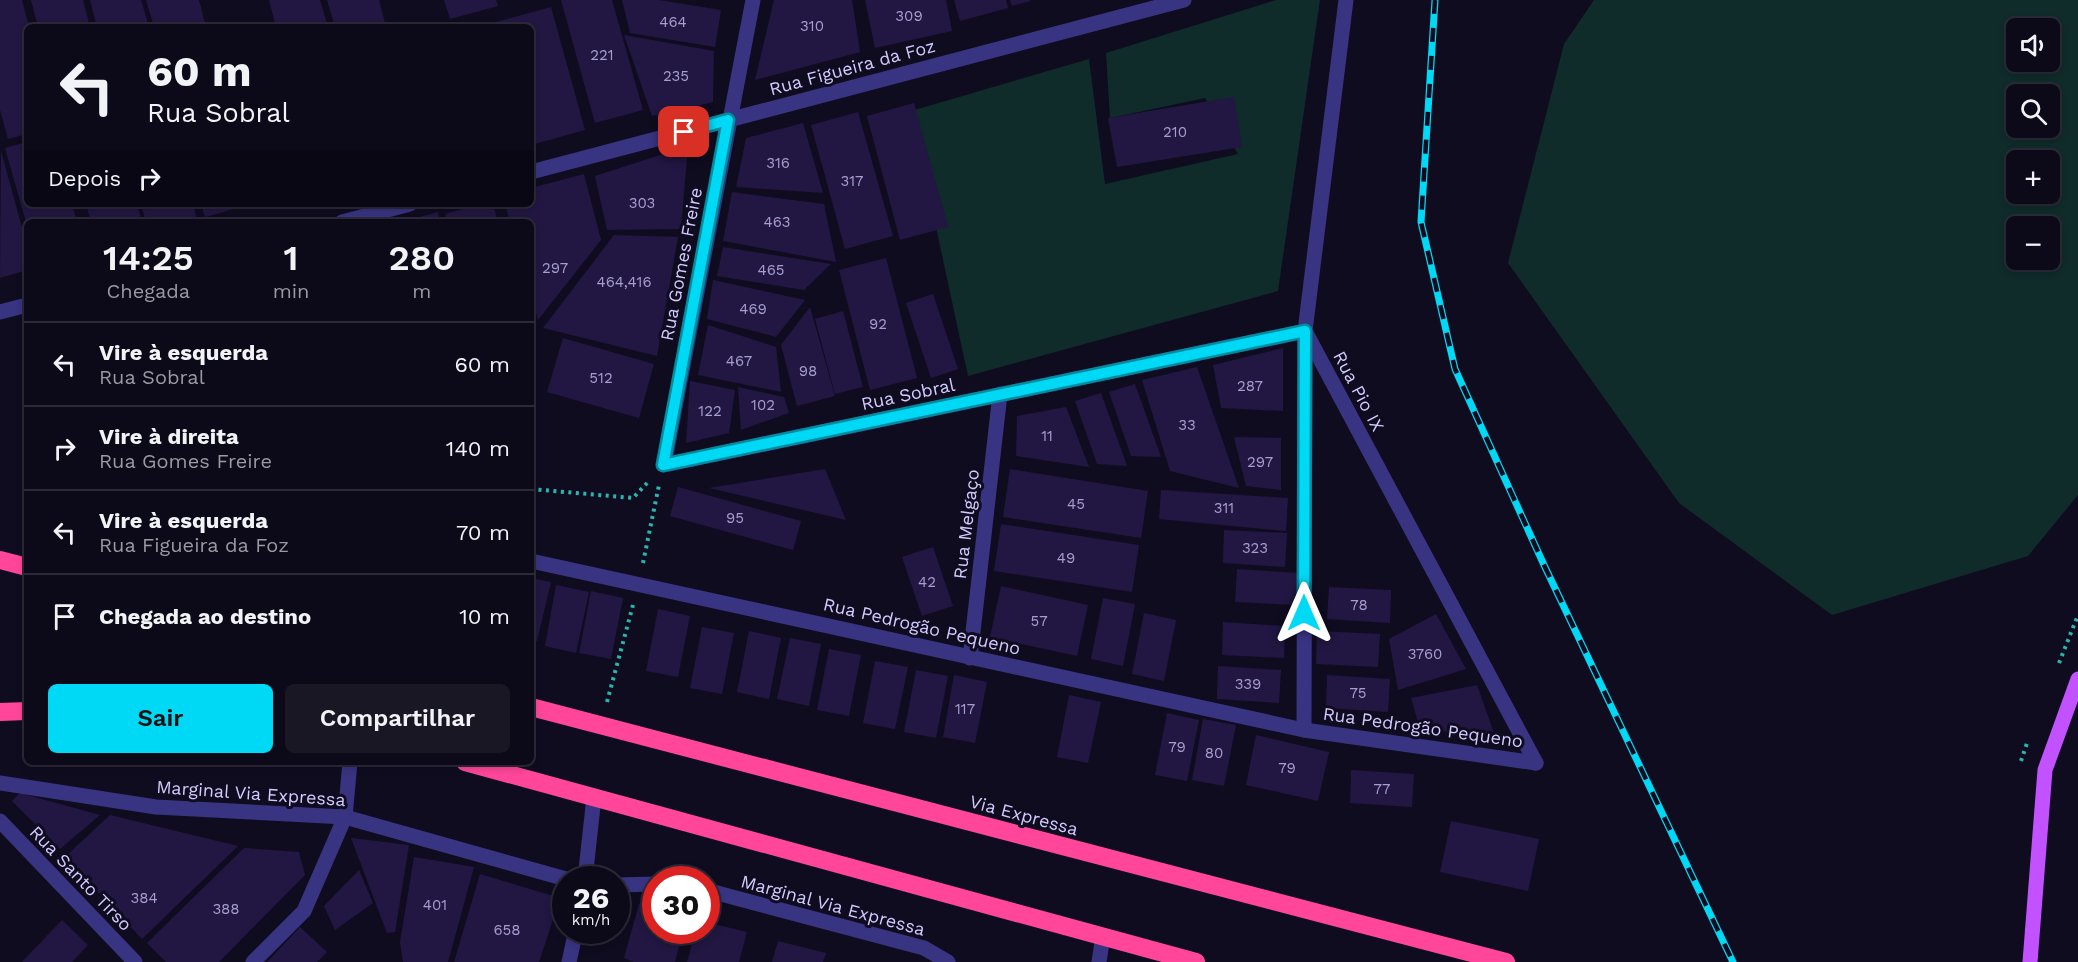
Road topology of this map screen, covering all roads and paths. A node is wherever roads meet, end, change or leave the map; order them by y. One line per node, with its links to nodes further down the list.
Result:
1 (753, 0): 4 (street, Rua Gomes Freire)
2 (1184, 0): 4 (street, Rua Figueira da Foz)
3 (1346, 0): 10 (street)
4 (728, 120): 5 (street, Rua Figueira da Foz); 12 (street, Rua Gomes Freire)
5 (534, 171)
6 (399, 207): 7 (street)
7 (353, 219)
8 (24, 306): 9 (street)
9 (0, 312)
10 (1305, 331): 11 (street, Rua Sobral); 22 (street, Rua Pedrogão Pequeno); 23 (street, Rua Pio IX)
11 (1000, 394): 12 (street, Rua Sobral); 17 (street, Rua Melgaço)
12 (663, 465): 13 (path)
13 (534, 489)
14 (0, 560): 16 (highway)
15 (534, 562): 17 (street, Rua Pedrogão Pequeno)
16 (24, 566)
17 (970, 658): 22 (street, Rua Pedrogão Pequeno)
18 (2078, 680): 42 (main road)
19 (534, 708): 41 (highway, Via Expressa)
20 (24, 711): 21 (highway)
21 (0, 712)
22 (1304, 730): 23 (street, Rua Pedrogão Pequeno)
23 (1536, 763)
24 (350, 765): 28 (street)
25 (476, 765): 27 (highway)
26 (0, 783): 28 (street, Marginal Via Expressa)
27 (594, 797): 30 (street); 33 (highway)
28 (345, 817): 31 (street, Marginal Via Expressa); 36 (street)
29 (0, 820): 35 (street, Rua Santo Tirso)
30 (586, 866)
31 (552, 875)
32 (720, 894): 38 (street, Marginal Via Expressa)
33 (1103, 936): 39 (street); 40 (highway)
34 (573, 944): 37 (street)
35 (135, 962)
36 (253, 962)
37 (569, 962)
38 (948, 962)
39 (1099, 962)
40 (1196, 962)
41 (1506, 962)
42 (2030, 962)

